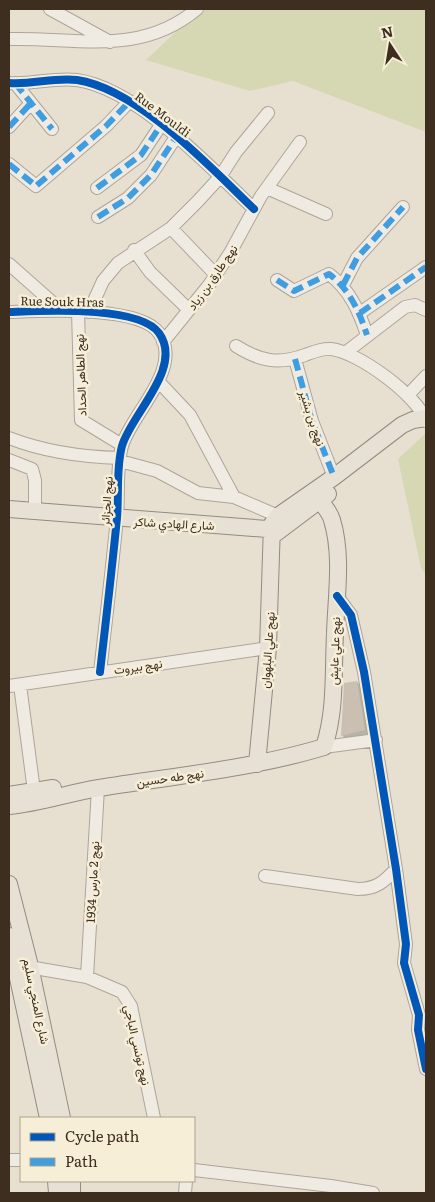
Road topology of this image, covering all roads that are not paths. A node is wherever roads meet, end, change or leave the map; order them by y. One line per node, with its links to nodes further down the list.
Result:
1 (50, 9): 4 (street)
2 (198, 9): 4 (street)
3 (9, 39): 4 (street)
4 (110, 42)
5 (12, 83): 6 (street, Rue Mouldi); 7 (street)
6 (129, 102): 9 (street, Rue Mouldi); 14 (street)
7 (31, 103): 10 (street); 11 (street)
8 (268, 113): 15 (street)
9 (161, 125): 12 (street, Rue Mouldi); 16 (street)
10 (9, 127)
11 (52, 129)
12 (176, 137): 15 (street, Rue Mouldi); 21 (street)
13 (300, 142): 17 (street, نهج طارق بن زياد)
14 (9, 164)
15 (220, 177): 19 (street, Rue Mouldi); 22 (street)
16 (97, 188)
17 (267, 188): 19 (street, نهج طارق بن زياد); 20 (street)
18 (402, 207): 28 (street)
19 (254, 209): 26 (street, نهج طارق بن زياد)
20 (326, 214)
21 (98, 217)
22 (171, 228): 23 (street); 26 (street)
23 (134, 250): 29 (street); 32 (street)
24 (9, 264): 31 (street)
25 (426, 267): 34 (street)
26 (216, 275): 29 (street, نهج طارق بن زياد)
27 (276, 280): 28 (street)
28 (343, 285): 34 (street)
29 (190, 310): 36 (street, نهج طارق بن زياد)
30 (426, 310): 35 (street)
31 (62, 311): 32 (street, Rue Souk Hras); 33 (street, Rue Souk Hras)
32 (84, 311): 36 (street, Rue Souk Hras); 45 (street, نهج الطاهر الحداد)
33 (9, 312)
34 (360, 313): 35 (street)
35 (367, 335): 38 (street)
36 (163, 342): 41 (street, نهج الجزائر)
37 (236, 346): 39 (street)
38 (345, 352): 39 (street); 42 (street)
39 (295, 359): 47 (street, نهج بن بشير)
40 (426, 376): 42 (street)
41 (158, 382): 45 (street, نهج الجزائر); 48 (street)
42 (409, 394): 43 (street)
43 (426, 421): 47 (main road); 49 (main road)
44 (9, 438): 45 (street)
45 (121, 454): 48 (street); 52 (street, نهج الجزائر)
46 (9, 460): 51 (street)
47 (334, 477): 49 (main road)
48 (234, 497): 53 (street)
49 (316, 497): 53 (main road); 54 (main road, نهج علي عايش)
50 (9, 509): 51 (main road, شارع الهادي شاكر)
51 (35, 510): 52 (main road, شارع الهادي شاكر)
52 (117, 519): 53 (main road, شارع الهادي شاكر); 56 (street, نهج الجزائر)
53 (275, 528): 55 (main road, نهج علي البلهوان)
54 (337, 596): 58 (street); 59 (main road, نهج علي عايش)
55 (268, 648): 56 (street, نهج بيروت); 60 (main road, نهج علي البلهوان)
56 (100, 672): 57 (street, نهج بيروت)
57 (14, 686): 62 (street)
58 (376, 740): 59 (street); 65 (street)
59 (324, 748): 60 (main road)
60 (257, 764): 61 (main road, نهج طه حسين)
61 (90, 789): 62 (main road, نهج طه حسين); 64 (main road, نهج طه حسين); 70 (street, نهج 2 مارس 1934)
62 (34, 790): 63 (main road, نهج طه حسين)
63 (9, 795)
64 (9, 806)
65 (396, 869): 66 (street); 71 (street)
66 (265, 876)
67 (9, 884): 69 (main road, شارع المنجي سليم)
68 (9, 936): 69 (main road, شارع المنجي سليم)
69 (24, 966): 70 (street, نهج تونسي الباجي); 72 (main road, شارع المنجي سليم); 73 (main road, شارع المنجي سليم)
70 (87, 977): 74 (street, نهج تونسي الباجي)
71 (426, 1069)
72 (48, 1117)
73 (62, 1117)
74 (154, 1117)
75 (195, 1170): 76 (street)
76 (290, 1187): 77 (street)
77 (373, 1193)

